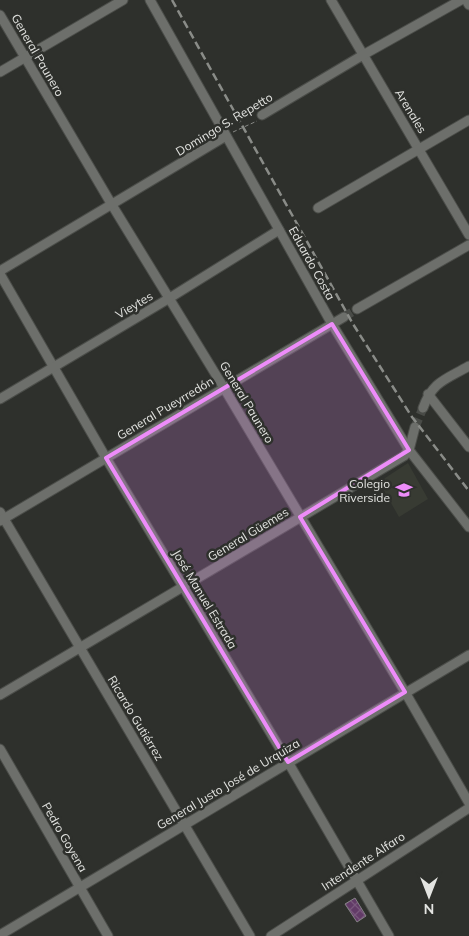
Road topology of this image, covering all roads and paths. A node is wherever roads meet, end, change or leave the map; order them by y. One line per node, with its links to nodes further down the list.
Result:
1 (123, 0): 9 (street)
2 (150, 0): 13 (street, Eduardo Costa)
3 (331, 0): 8 (street, Arenales)
4 (461, 0): 8 (street, Domingo S. Repetto)
5 (466, 0): 6 (street)
6 (469, 5)
7 (0, 15): 9 (street, General Paunero)
8 (363, 55): 11 (street, Domingo S. Repetto); 14 (street, Arenales)
9 (24, 58): 10 (street); 15 (street, General Paunero)
10 (0, 72)
11 (262, 115): 13 (path, Domingo S. Repetto)
12 (469, 120): 14 (street)
13 (226, 136): 15 (street, Domingo S. Repetto); 17 (street, Eduardo Costa)
14 (419, 150): 16 (street); 18 (street, Arenales)
15 (112, 205): 20 (street, Domingo S. Repetto); 21 (street, General Paunero)
16 (318, 208)
17 (279, 230): 21 (street, Vieytes); 24 (street, Eduardo Costa)
18 (469, 235)
19 (469, 245): 22 (street)
20 (0, 273): 26 (street, José Manuel Estrada)
21 (168, 299): 26 (street, Vieytes); 27 (street, General Paunero)
22 (357, 309)
23 (344, 317): 24 (street, General Pueyrredón)
24 (332, 324): 27 (street, General Pueyrredón); 33 (street, Eduardo Costa)
25 (469, 366): 28 (street)
26 (54, 368): 29 (street, Vieytes); 34 (street, José Manuel Estrada)
27 (224, 388): 34 (street, General Pueyrredón); 36 (street, General Paunero)
28 (428, 394): 30 (street); 32 (street)
29 (0, 399)
30 (423, 408)
31 (415, 427): 33 (street)
32 (469, 447)
33 (409, 450): 36 (street, General Güemes); 37 (street, Eduardo Costa)
34 (106, 458): 35 (street, General Pueyrredón); 38 (street, José Manuel Estrada)
35 (1, 518): 39 (street, Ricardo Gutiérrez)
36 (300, 518): 38 (street, General Güemes); 41 (street, General Paunero)
37 (469, 526)
38 (183, 587): 39 (street, General Güemes); 44 (street, José Manuel Estrada)
39 (80, 648): 42 (street, General Güemes); 47 (street, Ricardo Gutiérrez)
40 (469, 655): 41 (street, General Justo José de Urquiza)
41 (406, 692): 44 (street, General Justo José de Urquiza); 45 (street, General Paunero)
42 (0, 695)
43 (0, 749): 49 (street, Pedro Goyena)
44 (288, 762): 47 (street, General Justo José de Urquiza); 48 (street, José Manuel Estrada)
45 (469, 803)
46 (469, 808): 48 (street, Intendente Alfaro)
47 (184, 824): 49 (street, General Justo José de Urquiza); 52 (street, Ricardo Gutiérrez)
48 (355, 881): 53 (street, Intendente Alfaro); 54 (street, José Manuel Estrada)
49 (79, 888): 50 (street, General Justo José de Urquiza); 51 (street, Pedro Goyena)
50 (0, 935)
51 (108, 936)
52 (250, 936)
53 (271, 936)
54 (389, 936)

